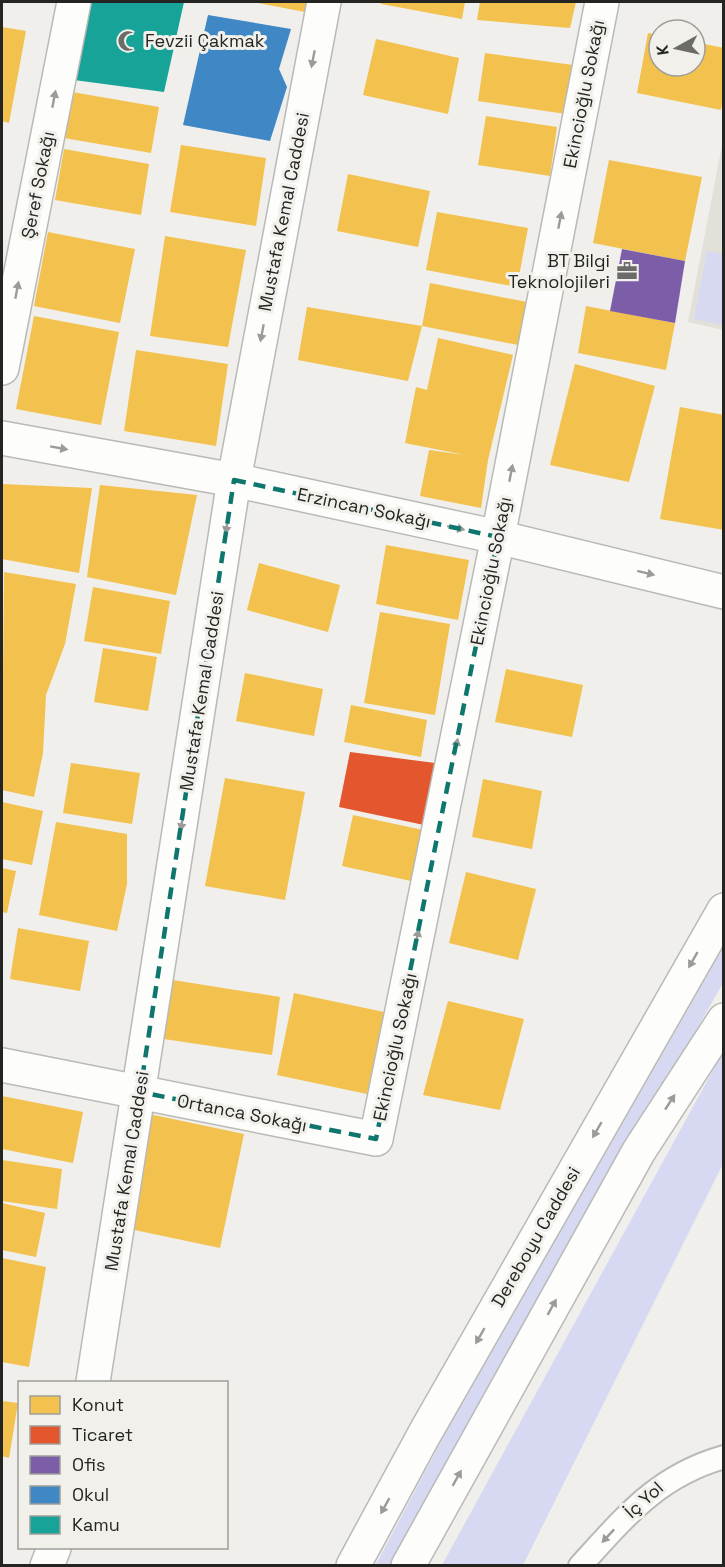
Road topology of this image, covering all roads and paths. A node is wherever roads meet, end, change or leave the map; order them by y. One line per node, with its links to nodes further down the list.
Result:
1 (74, 2): 4 (street, Şeref Sokağı, one-way to 1)
2 (324, 2): 6 (street, Mustafa Kemal Caddesi, one-way to 6)
3 (602, 2): 7 (street, Ekincioğlu Sokağı, one-way to 3)
4 (2, 368)
5 (2, 438): 6 (street, Erzincan Sokağı, one-way to 6)
6 (234, 480): 7 (street, Erzincan Sokağı, one-way to 7); 12 (street, Mustafa Kemal Caddesi, one-way to 12)
7 (498, 537): 8 (street, Erzincan Sokağı, one-way to 8); 13 (street, Ekincioğlu Sokağı, one-way to 7)
8 (723, 592)
9 (723, 910): 18 (street, Dereboyu Caddesi, one-way to 18)
10 (723, 1020): 19 (street, one-way to 10)
11 (2, 1065): 12 (street, Ortanca Sokağı)
12 (140, 1092): 13 (street, Ortanca Sokağı); 14 (street, Mustafa Kemal Caddesi)
13 (376, 1139)
14 (93, 1381)
15 (723, 1457): 20 (lane, İç Yol, one-way to 20)
16 (54, 1549): 17 (street)
17 (47, 1566)
18 (353, 1566)
19 (408, 1566)
20 (580, 1566)

